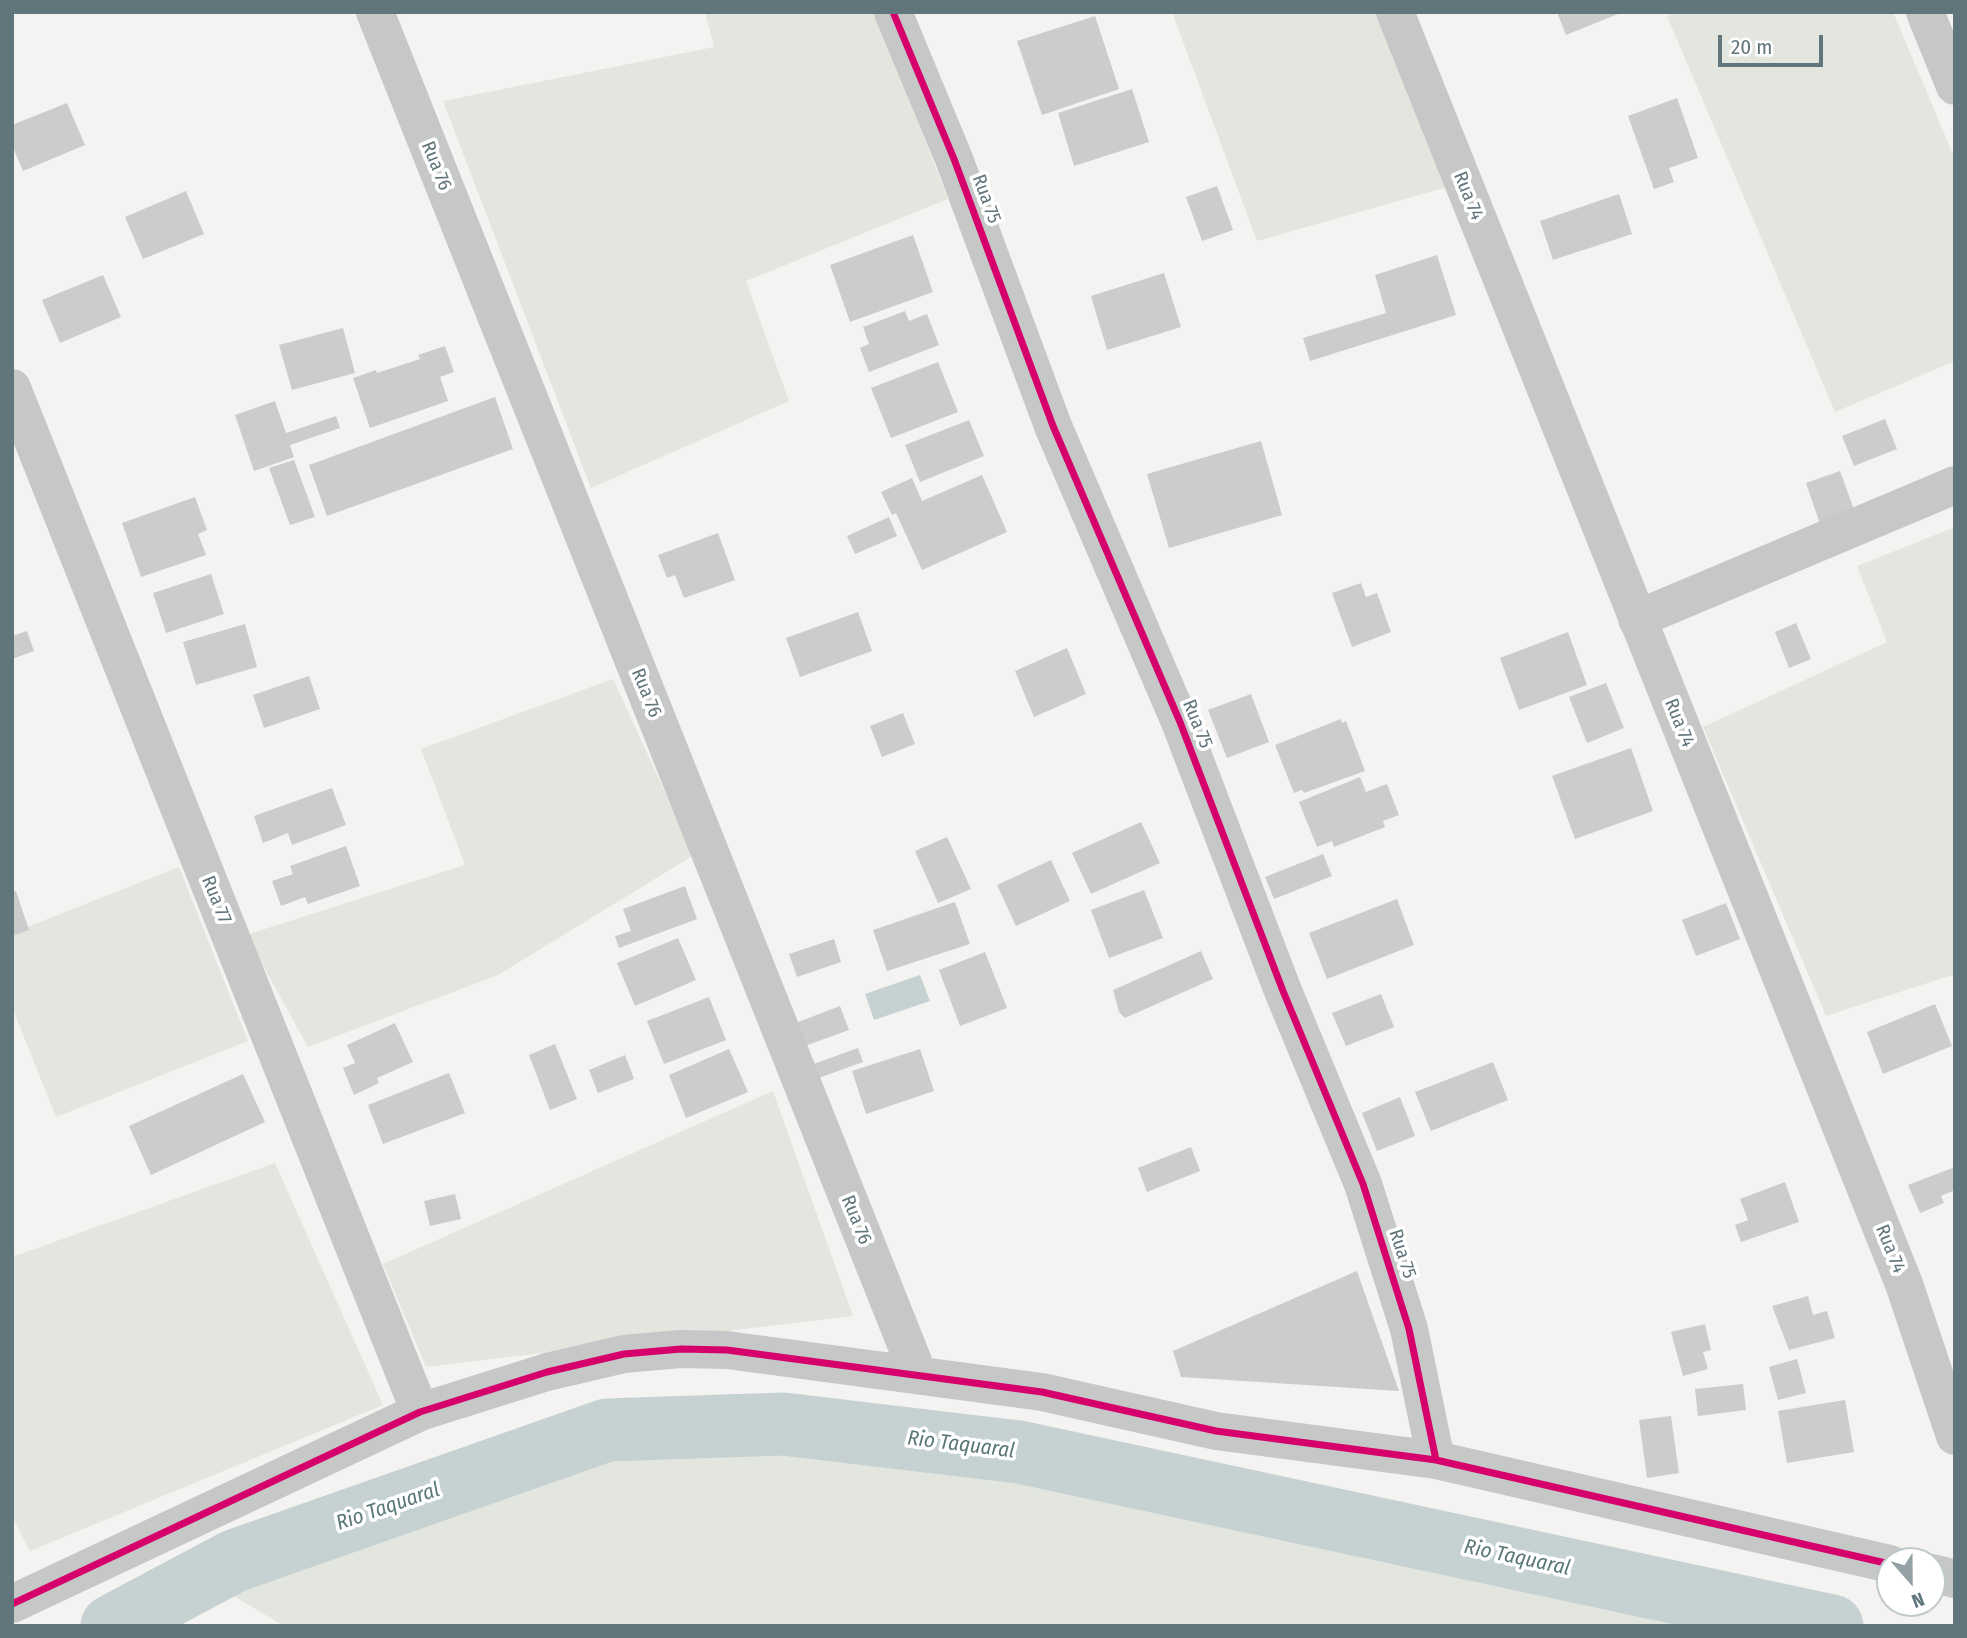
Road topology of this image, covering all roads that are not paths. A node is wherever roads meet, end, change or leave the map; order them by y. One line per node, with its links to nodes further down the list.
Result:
1 (375, 12): 9 (street, Rua 76)
2 (893, 12): 12 (street, Rua 75)
3 (1395, 12): 8 (street, Rua 74)
4 (1925, 12): 5 (street)
5 (1955, 86)
6 (12, 388): 10 (street, Rua 77)
7 (1955, 485): 8 (street)
8 (1637, 619): 11 (street, Rua 74)
9 (918, 1374): 10 (street); 12 (street)
10 (419, 1412): 14 (street)
11 (1955, 1436)
12 (1436, 1460): 13 (street)
13 (1876, 1561)
14 (12, 1604)

